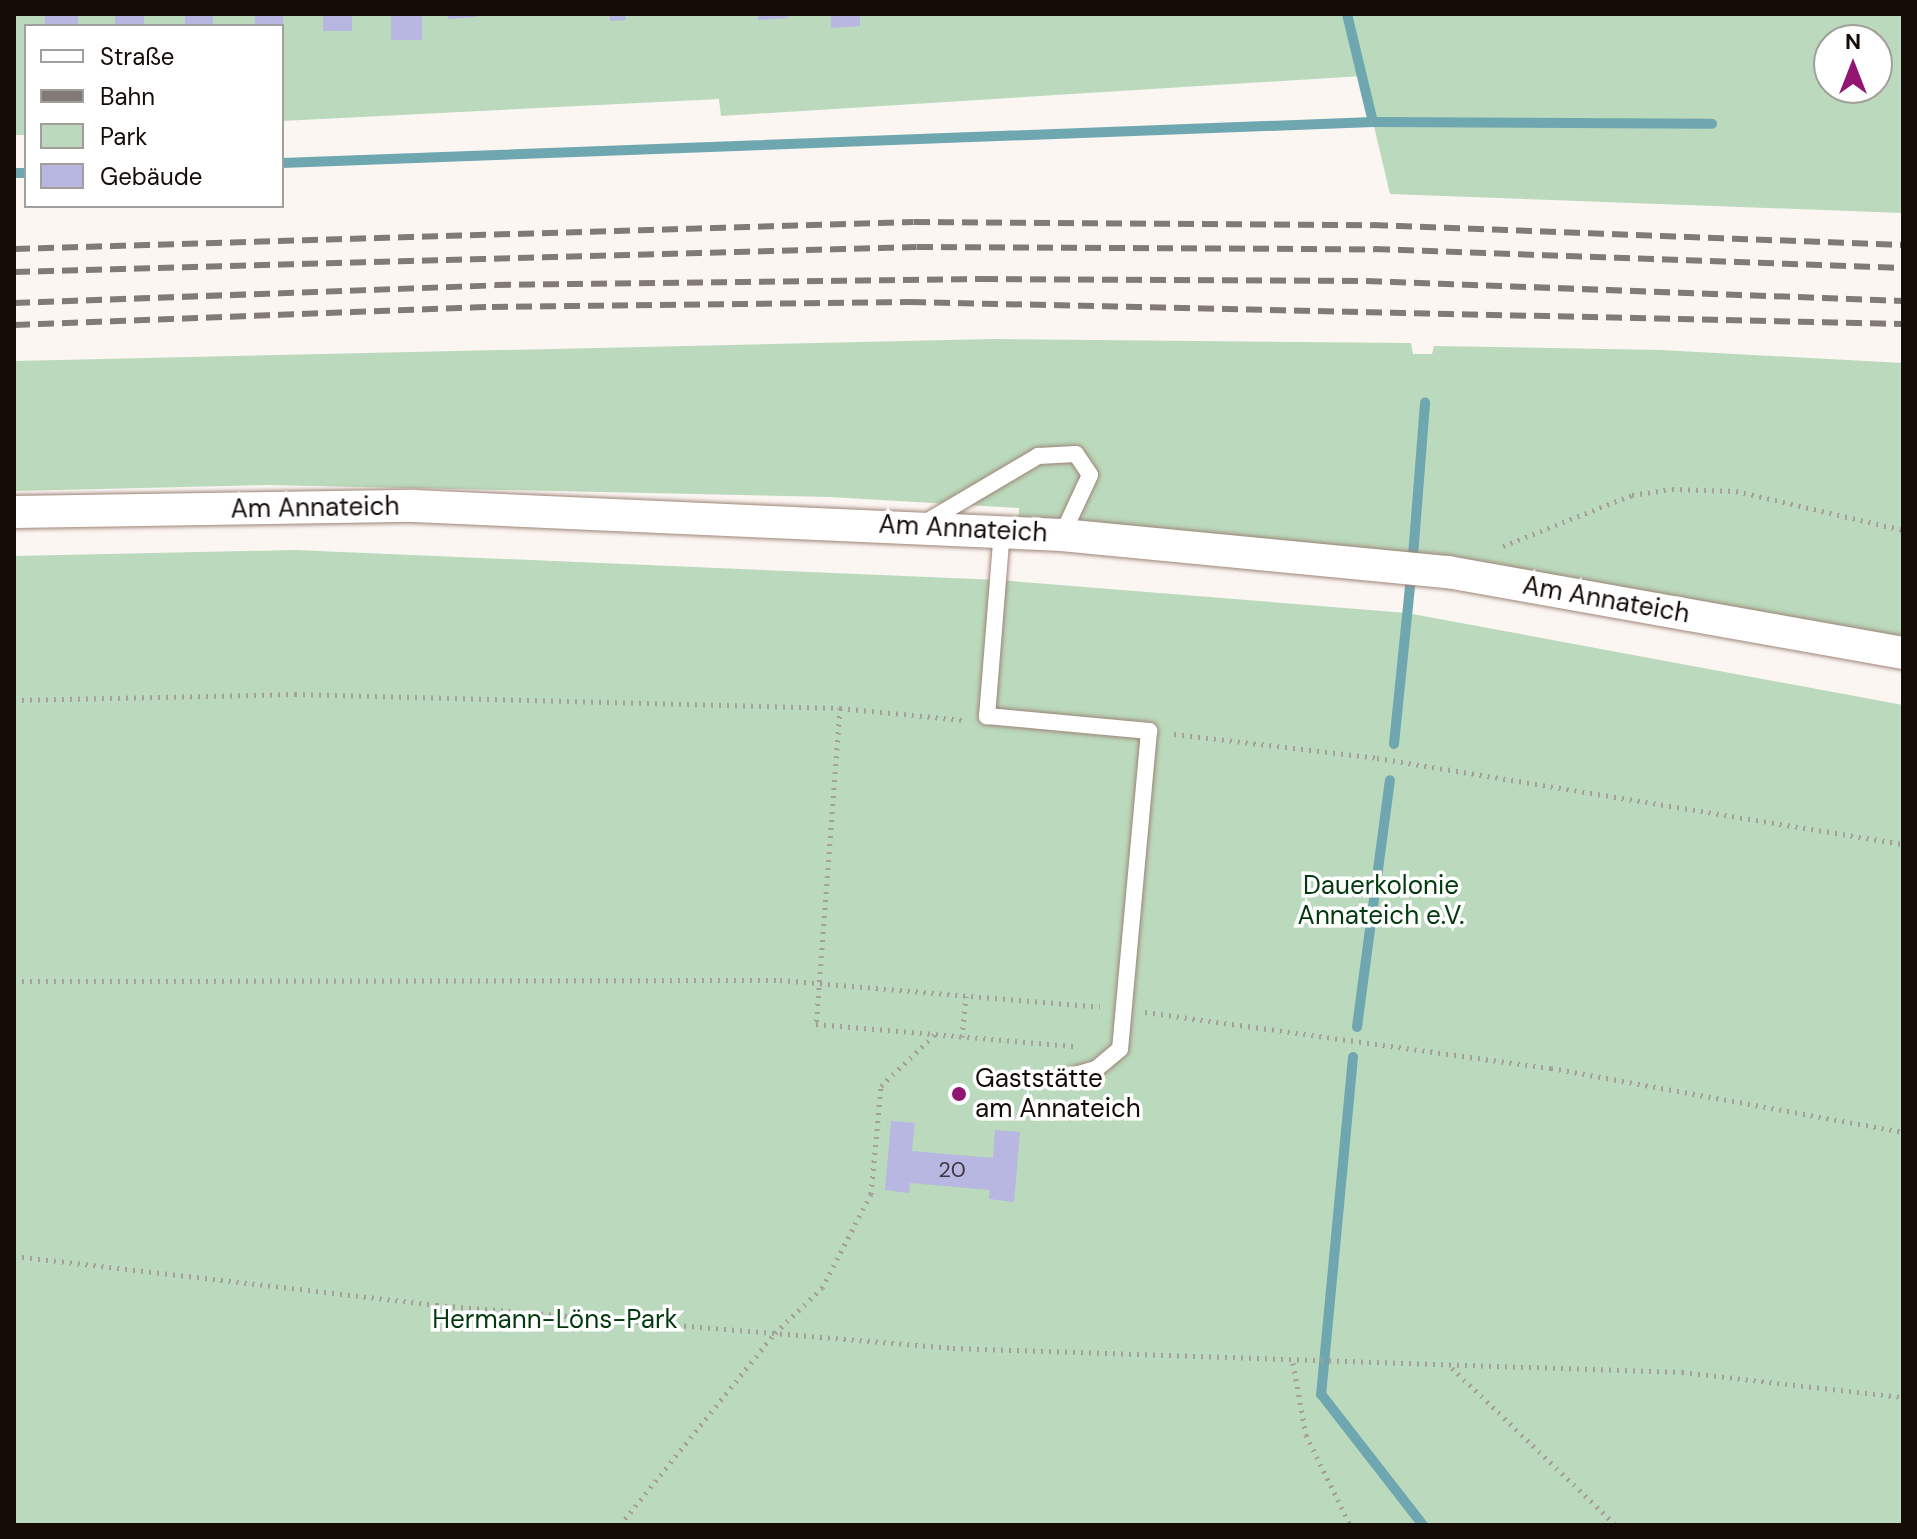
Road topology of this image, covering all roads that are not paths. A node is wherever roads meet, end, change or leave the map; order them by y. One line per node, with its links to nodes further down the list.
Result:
1 (14, 512): 2 (street, Am Annateich)
2 (919, 526): 3 (street, Am Annateich); 4 (lane)
3 (1002, 530): 4 (street, Am Annateich); 6 (lane)
4 (1062, 535): 5 (street, Am Annateich)
5 (1903, 653)
6 (1064, 1078)

